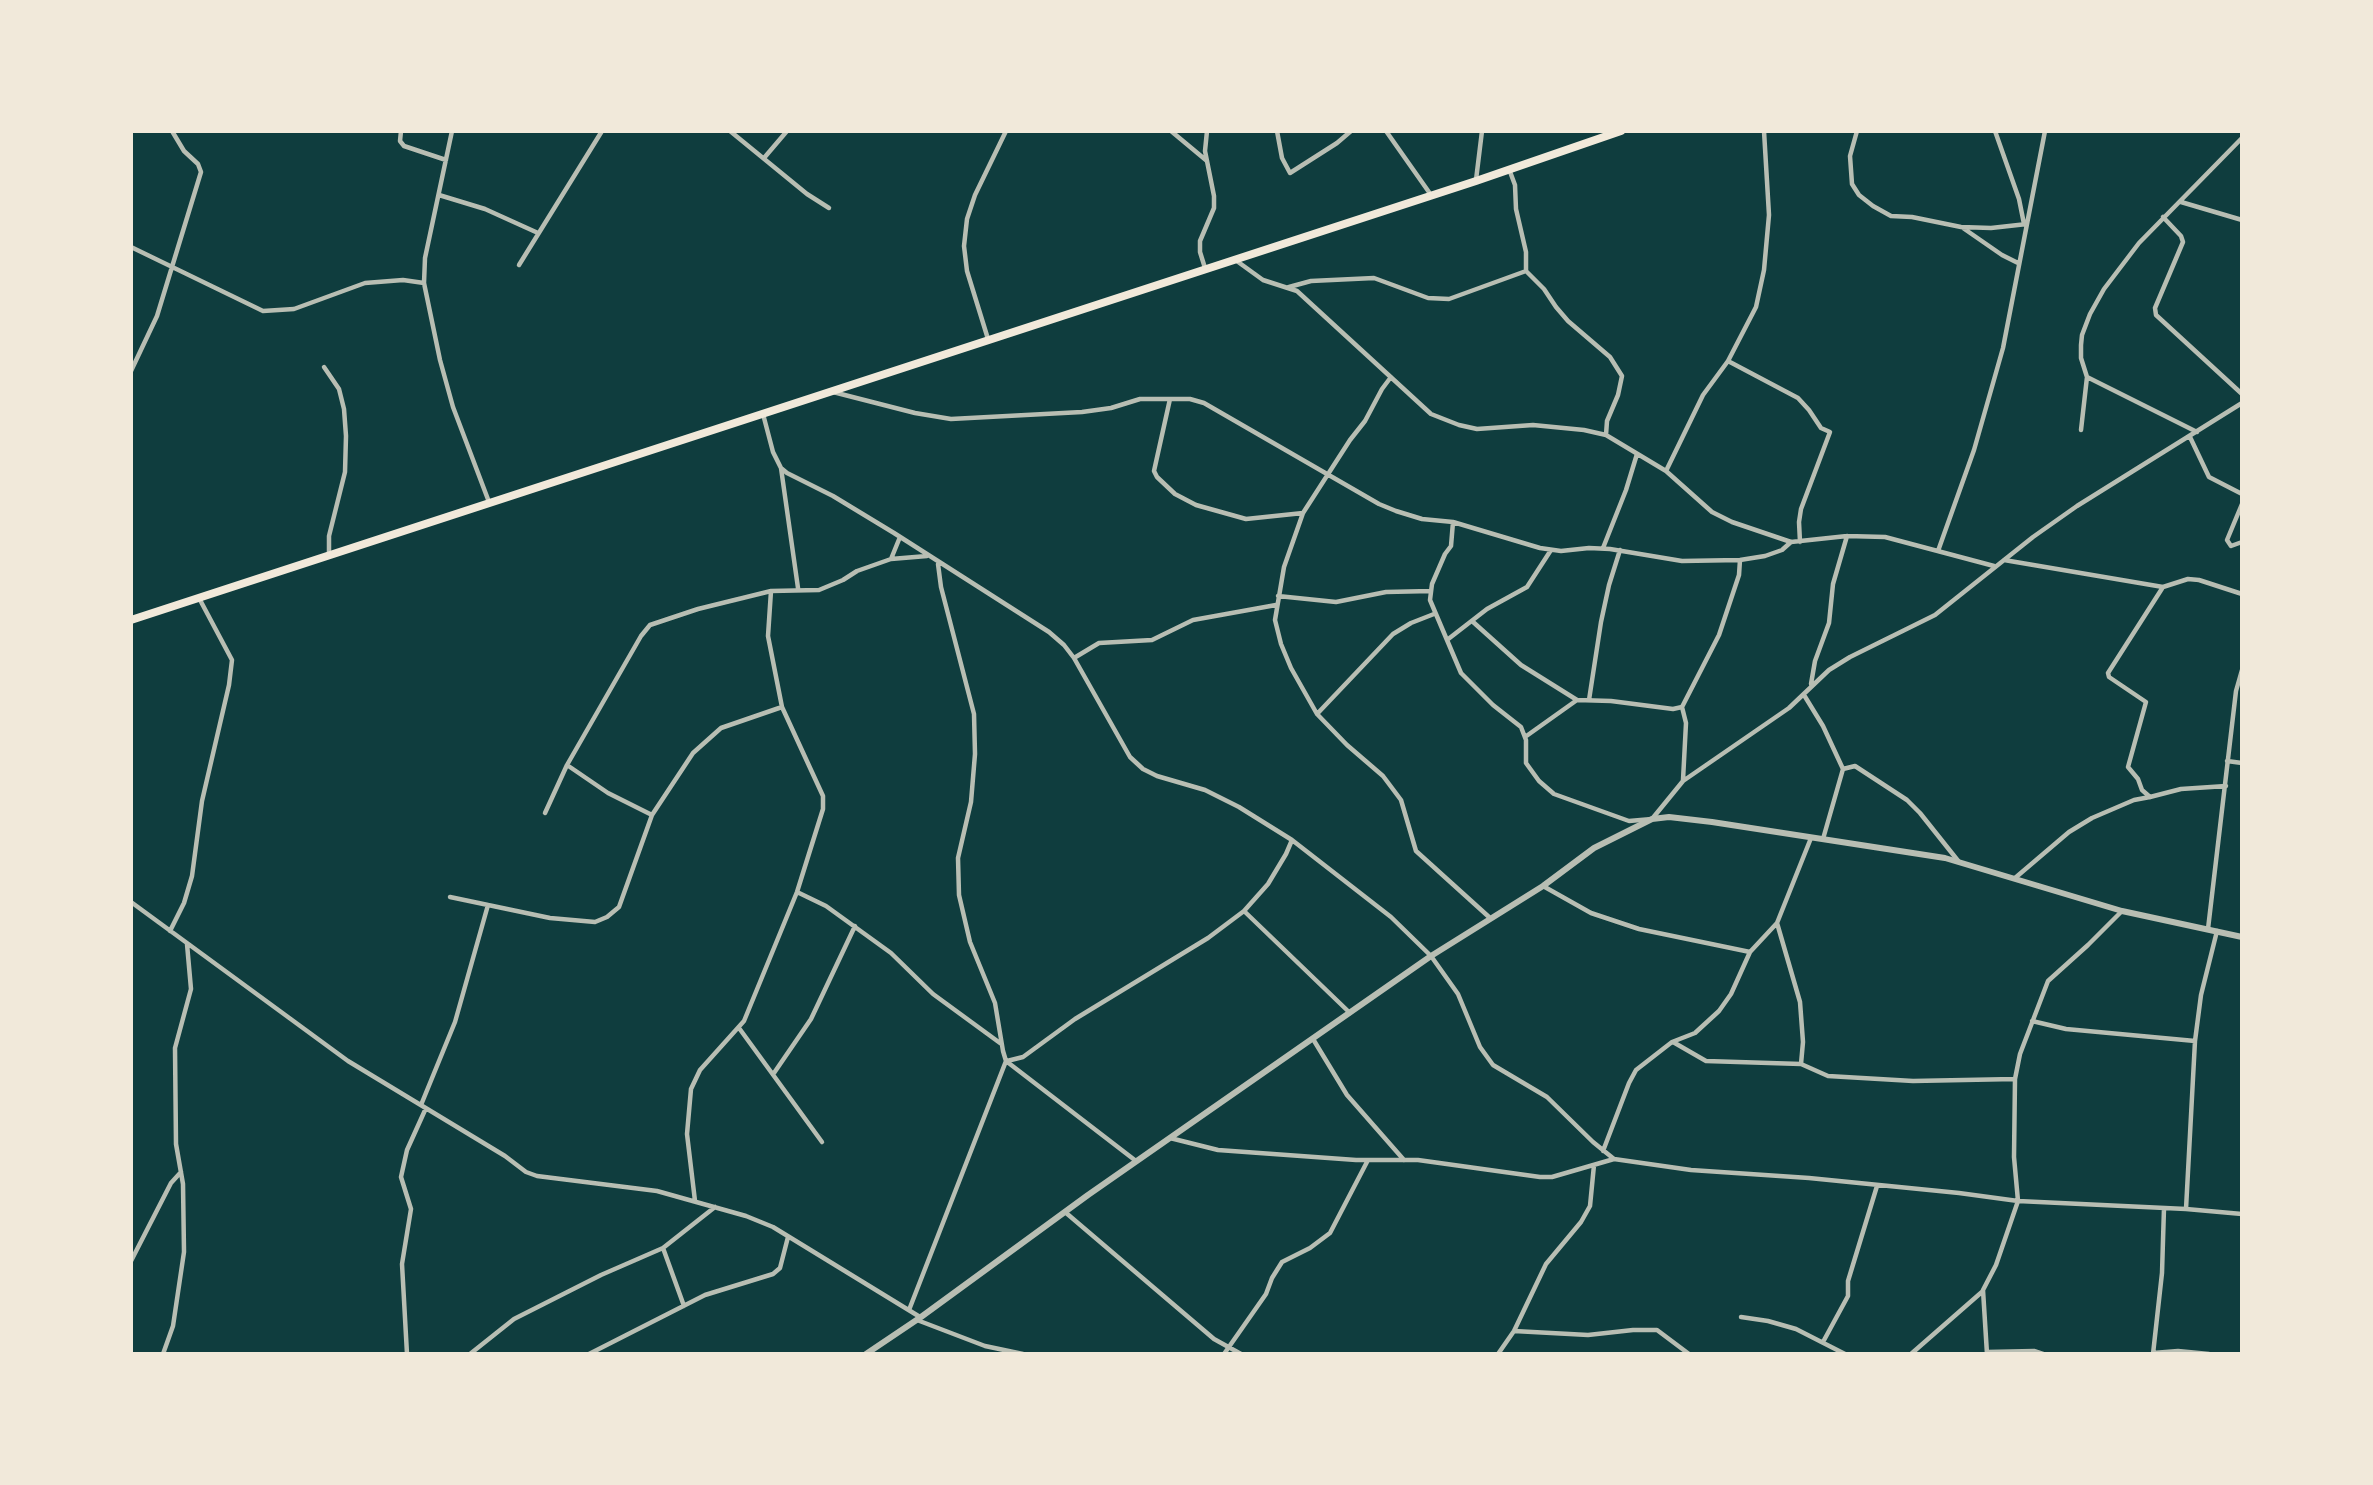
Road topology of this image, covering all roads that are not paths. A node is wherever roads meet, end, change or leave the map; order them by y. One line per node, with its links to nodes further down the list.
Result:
1 (172, 131): 38 (street)
2 (401, 131): 21 (street)
3 (452, 131): 21 (street)
4 (602, 131): 33 (street)
5 (730, 131): 20 (street)
6 (788, 131): 20 (street)
7 (1006, 131): 43 (street)
8 (1171, 131): 22 (street)
9 (1207, 131): 22 (street)
10 (1277, 131): 11 (street)
11 (1351, 131)
12 (1386, 131): 26 (street)
13 (1482, 131): 24 (street)
14 (1621, 131): 23 (highway)
15 (1764, 131): 44 (street)
16 (1857, 131): 32 (street)
17 (1995, 131): 31 (street)
18 (2045, 131): 31 (street)
19 (2242, 138): 27 (street)
20 (764, 158): 28 (street)
21 (446, 160): 25 (street)
22 (1208, 162): 39 (street)
23 (1509, 169): 24 (highway); 40 (street)
24 (1476, 181): 26 (highway)
25 (439, 195): 33 (street); 41 (street)
26 (1431, 195): 35 (highway)
27 (2181, 202): 29 (street); 30 (street)
28 (829, 208)
29 (2164, 217): 48 (street); 50 (street)
30 (2242, 220)
31 (2026, 224): 32 (street); 36 (street)
32 (1961, 227): 36 (street)
33 (538, 233): 37 (street)
34 (131, 247): 38 (street)
35 (1234, 259): 39 (highway); 42 (street)
36 (2018, 263): 75 (street)
37 (519, 265)
38 (173, 266): 41 (street); 46 (street)
39 (1205, 268): 43 (highway)
40 (1526, 271): 42 (street); 56 (street)
41 (424, 283): 63 (street)
42 (1289, 288): 47 (street)
43 (988, 340): 49 (highway)
44 (1728, 361): 60 (street); 70 (street)
45 (324, 367): 76 (street)
46 (131, 371)
47 (1391, 377): 56 (street); 61 (street)
48 (2087, 377): 54 (street); 55 (street)
49 (831, 391): 51 (street); 53 (highway)
50 (2242, 394)
51 (1170, 398): 61 (street); 65 (street)
52 (2242, 403): 55 (street)
53 (763, 413): 59 (street); 63 (highway)
54 (2081, 430)
55 (2197, 432): 57 (street)
56 (1606, 435): 58 (street)
57 (2190, 437): 62 (street); 80 (street)
58 (1637, 454): 60 (street); 72 (street)
59 (781, 468): 68 (street); 84 (street)
60 (1666, 471): 69 (street)
61 (1328, 474): 65 (street); 66 (street)
62 (2242, 494)
63 (489, 503): 76 (highway)
64 (2242, 504): 71 (street)
65 (1303, 513): 88 (street)
66 (1453, 522): 73 (street); 86 (street)
67 (1847, 536): 70 (street); 75 (street); 97 (street)
68 (900, 537): 77 (street); 78 (street)
69 (1791, 542): 70 (street); 79 (street)
70 (1800, 542)
71 (2242, 542)
72 (1603, 548): 73 (street); 74 (street)
73 (1551, 550): 93 (street)
74 (1620, 550): 79 (street); 99 (street)
75 (1938, 551): 82 (street)
76 (329, 555): 89 (highway)
77 (928, 555): 78 (street); 81 (street)
78 (891, 559): 84 (street)
79 (1740, 560): 102 (street)
80 (2003, 560): 82 (street); 83 (street)
81 (938, 563): 95 (street); 143 (street)
82 (1995, 566): 97 (street)
83 (2163, 587): 87 (street); 111 (street)
84 (797, 588): 85 (street)
85 (771, 590): 101 (street); 107 (street)
86 (1431, 591): 88 (street); 91 (street)
87 (2242, 594)
88 (1278, 596): 90 (street)
89 (198, 598): 92 (highway); 131 (street)
90 (1276, 605): 95 (street); 103 (street)
91 (1434, 614): 94 (street); 103 (street)
92 (131, 620)
93 (1472, 621): 94 (street); 100 (street)
94 (1447, 640): 104 (street)
95 (1074, 658): 116 (street)
96 (2242, 670): 105 (street)
97 (1811, 685): 98 (street)
98 (1804, 695): 108 (street); 109 (street)
99 (1589, 699): 100 (street); 102 (street)
100 (1577, 700): 104 (street)
101 (782, 707): 113 (street); 121 (street)
102 (1682, 707): 109 (street)
103 (1317, 714): 127 (street)
104 (1525, 737): 114 (street)
105 (2227, 761): 106 (street); 110 (street)
106 (2242, 764)
107 (567, 765): 112 (street); 113 (street)
108 (1843, 769): 117 (street); 118 (street)
109 (1683, 781): 114 (street)
110 (2226, 786): 111 (street); 130 (street)
111 (2150, 797): 119 (street)
112 (545, 813)
113 (652, 815): 124 (street)
114 (1652, 818): 115 (street); 120 (street)
115 (1811, 838): 117 (street); 128 (street)
116 (1292, 840): 125 (street); 136 (street)
117 (1823, 841): 118 (street)
118 (1960, 862): 119 (street)
119 (2015, 878): 126 (street)
120 (1543, 886): 127 (street); 135 (street)
121 (797, 892): 129 (street); 139 (street)
122 (450, 897): 124 (street)
123 (131, 902): 131 (street)
124 (488, 905): 148 (street)
125 (1244, 911): 137 (street); 144 (street)
126 (2122, 911): 130 (street); 138 (street)
127 (1489, 918): 136 (street)
128 (1777, 923): 135 (street); 145 (street)
129 (855, 926): 143 (street); 146 (street)
130 (2208, 929): 132 (street)
131 (170, 931): 134 (street)
132 (2217, 931): 133 (street); 141 (street)
133 (2242, 937)
134 (187, 943): 148 (street); 157 (street)
135 (1750, 952): 142 (street)
136 (1431, 956): 137 (street); 151 (street)
137 (1350, 1014): 140 (street)
138 (2032, 1021): 141 (street); 147 (street)
139 (739, 1028): 146 (street); 159 (street)
140 (1312, 1039): 149 (street); 154 (street)
141 (2195, 1041): 163 (street)
142 (1672, 1042): 145 (street); 151 (street)
143 (1002, 1044): 144 (street)
144 (1006, 1061): 155 (street); 171 (street)
145 (1801, 1064): 147 (street)
146 (774, 1073): 150 (street)
147 (2015, 1079): 160 (street)
148 (424, 1107): 159 (street); 180 (street)
149 (1169, 1138): 153 (street); 155 (street)
150 (822, 1142)
151 (1603, 1151): 152 (street)
152 (1614, 1159): 156 (street); 158 (street)
153 (1368, 1160): 154 (street); 176 (street)
154 (1404, 1160): 156 (street)
155 (1136, 1161): 164 (street)
156 (1594, 1165): 174 (street)
157 (181, 1172): 168 (street); 179 (street)
158 (1877, 1186): 160 (street); 175 (street)
159 (695, 1200): 161 (street)
160 (2018, 1201): 162 (street); 169 (street)
161 (716, 1207): 166 (street); 167 (street)
162 (2164, 1208): 163 (street); 178 (street)
163 (2186, 1209): 165 (street)
164 (1065, 1212): 173 (street); 176 (street)
165 (2242, 1214)
166 (788, 1237): 170 (street); 171 (street)
167 (663, 1248): 170 (street); 181 (street)
168 (131, 1261)
169 (1983, 1290): 177 (street); 190 (street)
170 (684, 1306): 182 (street)
171 (909, 1310): 173 (street)
172 (1741, 1317): 175 (street)
173 (919, 1318): 183 (street); 184 (street)
174 (1514, 1331): 187 (street); 188 (street)
175 (1823, 1342): 189 (street)
176 (1227, 1346): 185 (street); 186 (street)
177 (1987, 1353): 191 (street)
178 (2153, 1353): 192 (street)
179 (163, 1354)
180 (407, 1354)
181 (470, 1354)
182 (589, 1354)
183 (866, 1354)
184 (1023, 1354)
185 (1224, 1354)
186 (1241, 1354)
187 (1498, 1354)
188 (1689, 1354)
189 (1845, 1354)
190 (1911, 1354)
191 (2043, 1354)
192 (2210, 1354)

